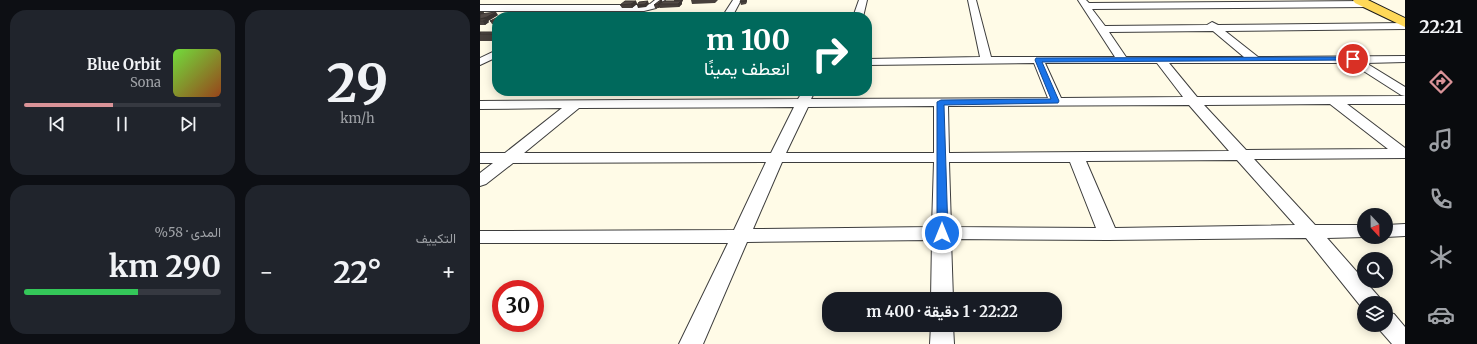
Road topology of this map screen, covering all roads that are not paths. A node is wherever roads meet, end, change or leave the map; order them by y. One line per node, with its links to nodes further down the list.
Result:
1 (496, 0): 11 (street)
2 (587, 0): 12 (street)
3 (661, 0): 12 (street)
4 (737, 0): 14 (street)
5 (863, 0): 15 (street)
6 (972, 0): 24 (street)
7 (1262, 2): 8 (street); 10 (street); 17 (street)
8 (1363, 2): 16 (main road)
9 (1084, 3): 10 (street); 20 (street)
10 (1185, 5): 19 (street)
11 (480, 7): 12 (street)
12 (574, 8): 13 (street)
13 (567, 12)
14 (730, 12)
15 (859, 12)
16 (1405, 23)
17 (1297, 26): 18 (street); 19 (street)
18 (1405, 26)
19 (1215, 28): 20 (street); 28 (street)
20 (1102, 29): 26 (street)
21 (492, 56): 30 (street)
22 (1353, 59): 23 (street); 28 (street); 32 (street)
23 (1405, 59)
24 (986, 60): 25 (street); 29 (street)
25 (1038, 60): 26 (street); 37 (street)
26 (1123, 60): 27 (street)
27 (1160, 60): 28 (street); 35 (street)
28 (1255, 60)
29 (872, 62)
30 (480, 63): 31 (street)
31 (492, 64)
32 (1405, 92)
33 (670, 96): 41 (street)
34 (807, 97): 39 (street); 41 (street); 45 (street)
35 (1192, 100): 37 (street); 38 (street); 43 (street)
36 (1405, 100): 38 (street)
37 (1056, 101): 39 (street)
38 (1334, 101): 44 (street)
39 (941, 102): 46 (street)
40 (576, 104): 41 (street); 42 (street); 49 (street)
41 (663, 104)
42 (480, 105)
43 (1241, 154): 44 (street); 47 (street); 54 (street)
44 (1404, 154)
45 (777, 156): 46 (street); 49 (street); 57 (street)
46 (942, 156): 47 (street); 55 (street)
47 (1076, 157): 56 (street)
48 (480, 158): 49 (street)
49 (508, 158): 50 (street)
50 (480, 181)
51 (1405, 230): 53 (street)
52 (1357, 231): 54 (street)
53 (1393, 231)
54 (1311, 232): 56 (street); 60 (street)
55 (942, 233): 56 (street); 57 (street); 59 (street)
56 (1108, 234)
57 (741, 236): 58 (street); 64 (street)
58 (480, 237)
59 (942, 292)
60 (1365, 296)
61 (1393, 329): 63 (street)
62 (942, 332): 65 (street)
63 (1405, 343)
64 (691, 344)
65 (942, 344)

